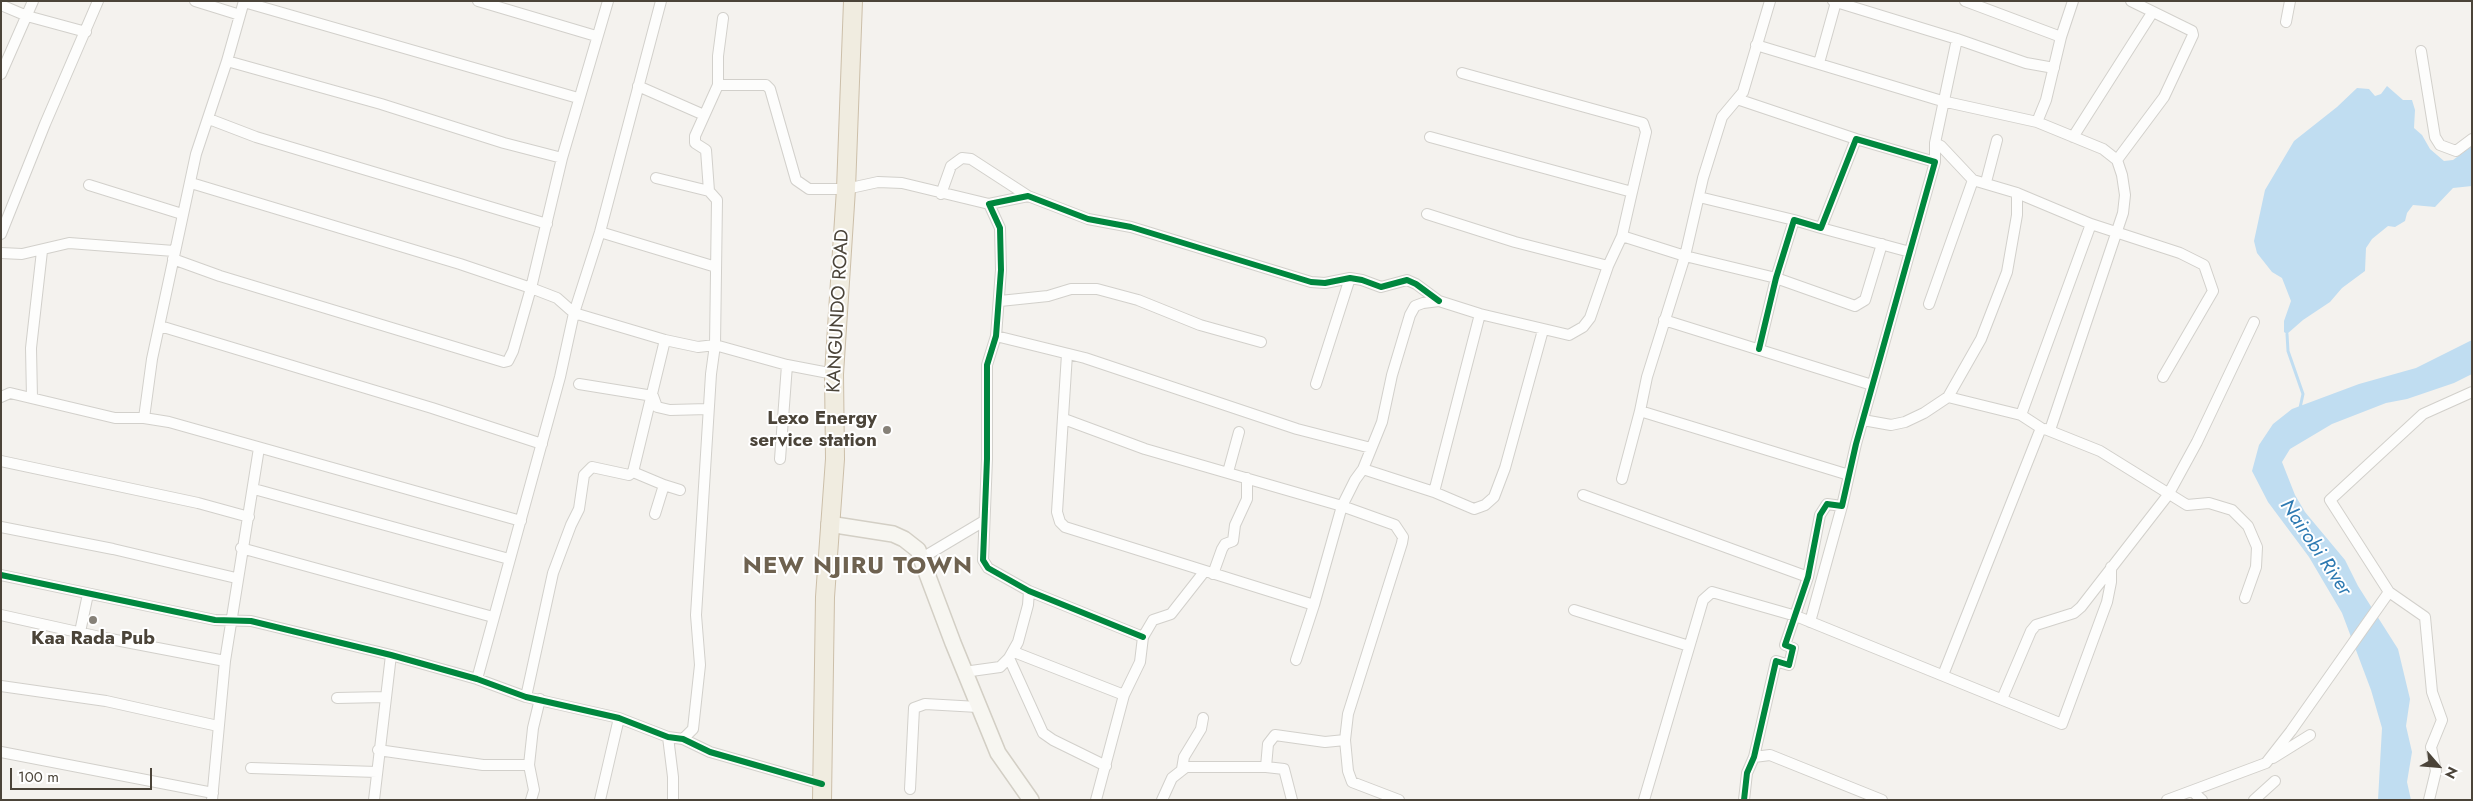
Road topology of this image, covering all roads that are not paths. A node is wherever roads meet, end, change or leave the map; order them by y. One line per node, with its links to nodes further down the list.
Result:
1 (33, 1): 17 (street)
2 (98, 1): 21 (street)
3 (195, 1): 18 (street)
4 (478, 1): 22 (street)
5 (608, 1): 22 (street)
6 (661, 1): 33 (street)
7 (853, 1): 54 (highway, KANGUNDO ROAD)
8 (1770, 1): 25 (street)
9 (1966, 1): 23 (street)
10 (2073, 1): 23 (street)
11 (2131, 1): 16 (street)
12 (2290, 1): 20 (street)
13 (244, 2): 18 (street); 34 (street)
14 (1834, 2): 24 (street); 28 (street)
15 (1, 5): 17 (street)
16 (2152, 13): 41 (street); 47 (street)
17 (27, 16): 21 (street); 31 (street)
18 (240, 16): 27 (street)
19 (723, 18): 32 (street)
20 (2286, 22)
21 (86, 32): 70 (street)
22 (596, 36): 34 (street)
23 (2062, 37): 29 (street)
24 (1956, 38): 29 (street); 36 (street)
25 (1756, 45): 28 (street); 35 (street)
26 (2421, 51): 43 (street)
27 (227, 61): 38 (street); 46 (street)
28 (1819, 63): 36 (street)
29 (2054, 68): 39 (street)
30 (1462, 73): 56 (street)
31 (1, 74)
32 (718, 85): 37 (street); 54 (street)
33 (638, 86): 37 (street); 68 (street)
34 (578, 98): 46 (street)
35 (1737, 99): 42 (street); 60 (street)
36 (1942, 101): 39 (street); 45 (street)
37 (704, 115): 55 (street)
38 (208, 119): 52 (street); 65 (street)
39 (2037, 122): 41 (street)
40 (1430, 137): 56 (street)
41 (2073, 137): 47 (street)
42 (1856, 139): 48 (street); 67 (street)
43 (2472, 139)
44 (1997, 140): 51 (street)
45 (1935, 143): 48 (street); 50 (street)
46 (562, 158): 65 (street)
47 (2117, 160): 69 (street)
48 (1935, 162): 74 (street)
49 (656, 178): 55 (street)
50 (1973, 180): 51 (street); 85 (street)
51 (1986, 182): 57 (street)
52 (191, 183): 62 (street); 82 (street)
53 (89, 185): 62 (street)
54 (846, 189): 58 (street); 99 (highway, KANGUNDO ROAD)
55 (709, 191): 79 (street)
56 (1632, 192): 71 (street)
57 (2016, 193): 66 (street); 107 (street)
58 (941, 194): 59 (street); 61 (street)
59 (1028, 196): 61 (street); 80 (street)
60 (1699, 197): 64 (street); 77 (street)
61 (989, 204): 83 (street)
62 (182, 214): 76 (street)
63 (1427, 214): 78 (street)
64 (1794, 220): 67 (street); 81 (street)
65 (547, 224): 82 (street)
66 (2091, 224): 69 (street); 111 (street)
67 (1821, 228): 72 (street)
68 (600, 232): 79 (street); 86 (street)
69 (2118, 232): 100 (street); 115 (street)
70 (1, 234)
71 (1622, 236): 77 (street); 78 (street)
72 (1882, 244): 74 (street); 81 (street)
73 (42, 251): 75 (street); 76 (street); 108 (street)
74 (1910, 252): 103 (street)
75 (1, 253)
76 (173, 255): 82 (street); 90 (street)
77 (1685, 256): 81 (street); 88 (street)
78 (1608, 266): 91 (street)
79 (716, 267): 95 (street)
80 (1350, 278): 84 (street); 102 (street)
81 (1776, 278): 96 (street)
82 (531, 288): 86 (street)
83 (1000, 300): 92 (street); 94 (street)
84 (1439, 301): 87 (street); 119 (street)
85 (1929, 304)
86 (574, 313): 93 (street); 117 (street)
87 (1480, 314): 91 (street); 131 (street)
88 (1664, 320): 96 (street); 110 (street)
89 (2254, 322): 132 (street)
90 (160, 326): 112 (street); 117 (street)
91 (1544, 330): 131 (street)
92 (996, 336): 97 (street); 139 (street)
93 (665, 340): 95 (street); 105 (street)
94 (1261, 342)
95 (715, 345): 98 (street); 109 (street)
96 (1759, 349): 103 (street)
97 (1067, 354): 113 (street); 119 (street)
98 (787, 365): 99 (street); 120 (street)
99 (834, 374): 140 (highway, KANGUNDO ROAD)
100 (2163, 377)
101 (579, 384): 105 (street)
102 (1316, 384)
103 (1872, 385): 114 (street)
104 (2472, 392): 151 (street)
105 (652, 396): 109 (street); 123 (street)
106 (1, 397): 108 (street)
107 (1948, 397): 111 (street); 114 (street)
108 (32, 398): 112 (street)
109 (708, 409): 184 (street)
110 (1640, 411): 125 (street); 127 (street)
111 (2020, 415): 115 (street)
112 (144, 418): 118 (street)
113 (1064, 419): 124 (street); 146 (street)
114 (1863, 420): 125 (street)
115 (2045, 429): 132 (street); 169 (street)
116 (1239, 432): 124 (street)
117 (542, 444): 138 (street)
118 (259, 448): 129 (street); 138 (street)
119 (1370, 448): 122 (street)
120 (780, 459)
121 (1, 461): 137 (street)
122 (1363, 469): 131 (street); 134 (street)
123 (633, 472): 128 (street); 174 (street)
124 (1228, 472): 126 (street)
125 (1849, 475): 135 (street)
126 (1247, 478): 134 (street); 146 (street)
127 (1622, 479)
128 (664, 485): 130 (street); 136 (street)
129 (254, 489): 137 (street); 144 (street)
130 (680, 490)
131 (1434, 492)
132 (2168, 494): 145 (street); 153 (street)
133 (1583, 495): 148 (street)
134 (1342, 506): 154 (street); 185 (street)
135 (1842, 506): 148 (street); 160 (street)
136 (655, 514)
137 (249, 516): 142 (street)
138 (522, 521): 144 (street)
139 (984, 522): 143 (street); 150 (street)
140 (829, 524): 143 (main road); 199 (highway, KANGUNDO ROAD)
141 (1, 528): 149 (street)
142 (242, 548): 149 (street); 158 (street)
143 (922, 558): 168 (main road)
144 (509, 559): 158 (street)
145 (2111, 567): 177 (street); 177 (street)
146 (1209, 573): 154 (street); 162 (street)
147 (1, 575): 152 (street)
148 (1808, 577): 157 (street)
149 (236, 578): 159 (street)
150 (1029, 591): 162 (street); 165 (street)
151 (2389, 592): 189 (street); 216 (street)
152 (88, 594): 159 (street); 161 (street)
153 (2245, 598)
154 (1314, 605): 166 (street)
155 (1574, 610): 163 (street)
156 (1, 615): 161 (street)
157 (1796, 616): 160 (street); 163 (street); 188 (street)
158 (493, 617): 170 (street)
159 (230, 621): 164 (street); 167 (street)
160 (1810, 622): 169 (street)
161 (80, 632): 167 (street)
162 (1143, 637): 172 (street)
163 (1689, 646): 210 (street)
164 (391, 655): 170 (street); 173 (street)
165 (1011, 655): 168 (street); 172 (street); 191 (street)
166 (1296, 660)
167 (224, 661): 181 (street)
168 (964, 672): 178 (main road)
169 (1943, 675): 177 (street)
170 (477, 679): 174 (street)
171 (1, 686): 181 (street)
172 (1124, 695): 191 (street)
173 (386, 697): 175 (street); 186 (street)
174 (526, 697): 176 (street)
175 (337, 698)
176 (540, 699): 179 (street); 190 (street)
177 (2002, 699)
178 (978, 707): 197 (street); 205 (main road)
179 (619, 718): 183 (street); 203 (street)
180 (1203, 718): 194 (street)
181 (218, 726): 200 (street)
182 (2310, 735): 189 (street)
183 (668, 736): 184 (street); 204 (street)
184 (682, 739): 199 (street)
185 (1345, 740): 192 (street); 209 (street)
186 (378, 750): 190 (street); 195 (street)
187 (1, 752): 200 (street)
188 (1754, 757): 211 (street); 212 (street)
189 (2266, 763): 198 (street)
190 (529, 765): 202 (street)
191 (1106, 766): 206 (street)
192 (1266, 767): 194 (street); 208 (street)
193 (251, 768): 195 (street)
194 (1182, 769): 207 (street)
195 (377, 772): 201 (street)
196 (2275, 781): 215 (street)
197 (910, 789)
198 (2192, 791): 213 (street); 214 (street)
199 (822, 792)
200 (213, 796)
201 (374, 800)
202 (532, 800)
203 (600, 800)
204 (673, 800)
205 (1031, 800)
206 (1096, 800)
207 (1162, 800)
208 (1292, 800)
209 (1399, 800)
210 (1644, 800)
211 (1744, 800)
212 (1882, 800)
213 (2167, 800)
214 (2202, 800)
215 (2254, 800)
216 (2429, 800)

